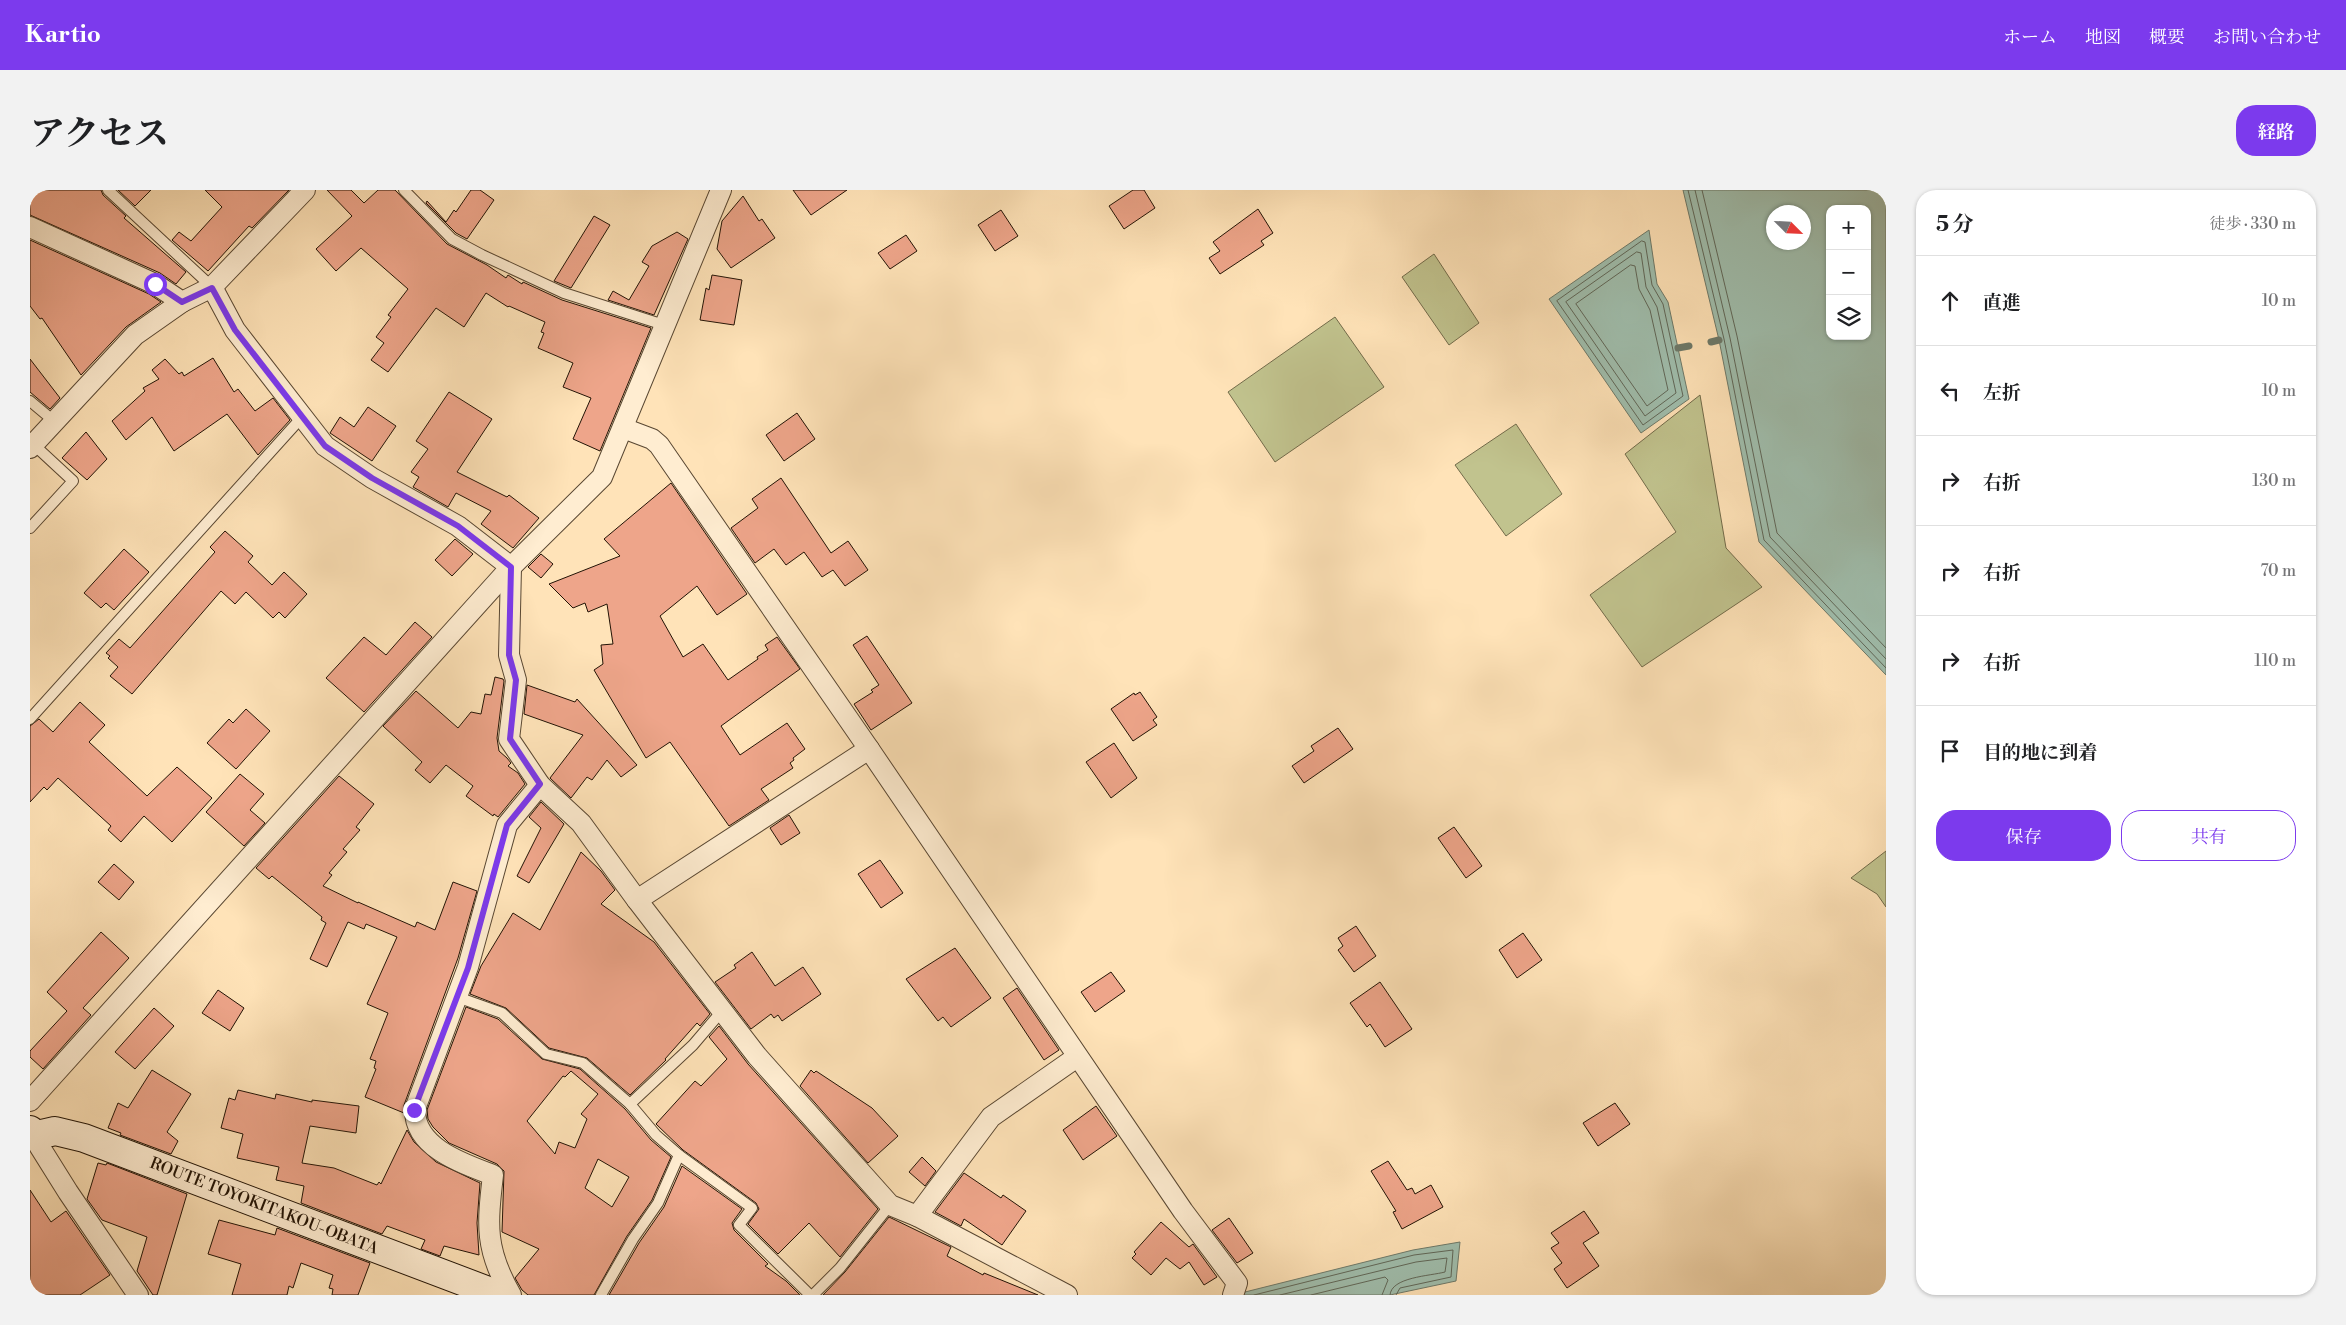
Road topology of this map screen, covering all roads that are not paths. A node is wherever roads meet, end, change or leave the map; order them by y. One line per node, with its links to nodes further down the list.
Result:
1 (108, 190): 6 (lane)
2 (305, 190): 6 (street)
3 (404, 190): 8 (lane)
4 (721, 190): 8 (street)
5 (30, 227): 7 (street)
6 (212, 288): 7 (street); 10 (street)
7 (182, 302): 11 (street)
8 (664, 325): 12 (street)
9 (30, 401): 11 (lane)
10 (303, 416): 15 (street); 16 (lane)
11 (54, 422): 13 (street)
12 (622, 428): 15 (street); 17 (street)
13 (32, 446): 14 (lane)
14 (30, 528)
15 (511, 567): 18 (street); 23 (street)
16 (30, 719)
17 (869, 748): 19 (street); 22 (street)
18 (540, 784): 19 (street); 20 (street)
19 (637, 900): 21 (street)
20 (457, 997): 24 (lane); 31 (street)
21 (722, 1011): 24 (lane); 27 (street)
22 (1077, 1056): 28 (street); 35 (street)
23 (30, 1100)
24 (630, 1104): 26 (lane)
25 (32, 1133): 29 (street); 30 (main road, ROUTE TOYOKITAKOU-OBATA)
26 (679, 1155): 32 (lane); 33 (lane)
27 (890, 1204): 28 (street); 33 (lane)
28 (917, 1216): 34 (street)
29 (138, 1295)
30 (499, 1295)
31 (511, 1295)
32 (601, 1295)
33 (811, 1295)
34 (1067, 1295)
35 (1233, 1295)

